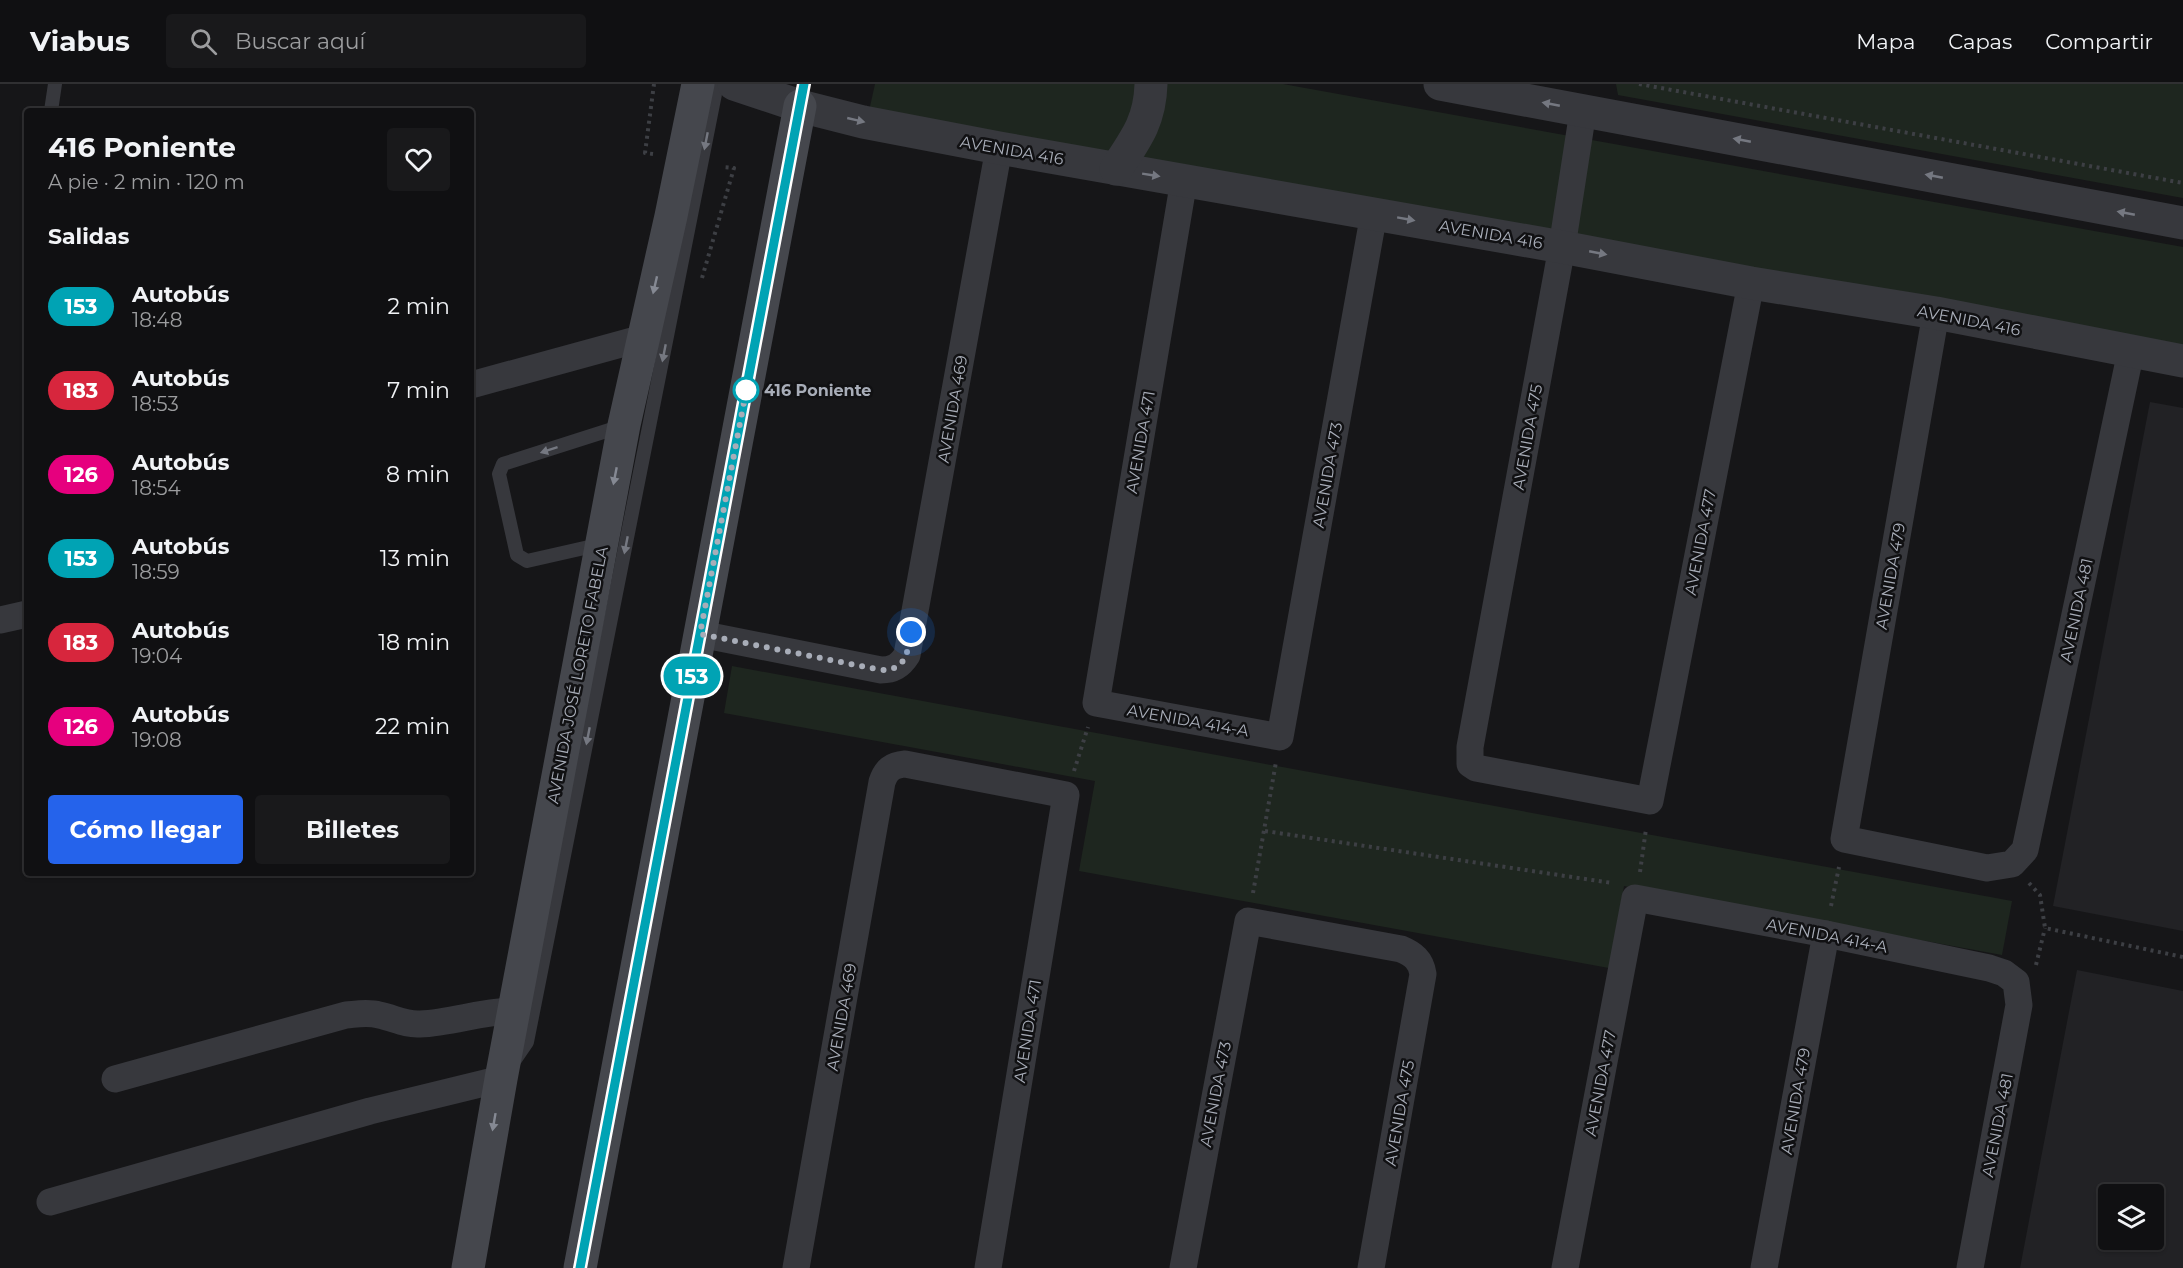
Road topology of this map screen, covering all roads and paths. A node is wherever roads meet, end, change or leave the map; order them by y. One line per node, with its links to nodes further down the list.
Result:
1 (56, 84): 10 (lane)
2 (654, 84): 13 (path)
3 (698, 84): 24 (main road, AVENIDA JOSÉ LORETO FABELA, one-way to 24)
4 (717, 84): 48 (lane, one-way to 48)
5 (734, 84): 9 (street, AVENIDA 416)
6 (1151, 84): 15 (street)
7 (1440, 84): 11 (street, one-way to 7)
8 (1639, 84): 17 (path)
9 (802, 95): 12 (street, AVENIDA 416, one-way to 12); 32 (main road)
10 (52, 108)
11 (1583, 111): 19 (street, one-way to 11); 20 (street, AVENIDA 475)
12 (999, 148): 15 (street, AVENIDA 416); 32 (street, AVENIDA 469)
13 (645, 153)
14 (734, 168): 22 (path)
15 (1116, 169): 16 (street, AVENIDA 416, one-way to 16)
16 (1184, 180): 18 (street, AVENIDA 416); 33 (street, AVENIDA 471)
17 (2183, 183)
18 (1374, 213): 20 (street, AVENIDA 416, one-way to 20); 34 (street, AVENIDA 473)
19 (2183, 223)
20 (1562, 247): 21 (street, AVENIDA 416, one-way to 21); 36 (street, AVENIDA 475)
21 (1751, 283): 23 (street, AVENIDA 416); 36 (street, AVENIDA 477)
22 (699, 289)
23 (1936, 313): 25 (street, AVENIDA 416); 38 (street, AVENIDA 479)
24 (643, 338): 27 (street); 28 (main road, AVENIDA JOSÉ LORETO FABELA)
25 (2131, 351): 26 (street, AVENIDA 416); 39 (street, AVENIDA 481)
26 (2183, 361)
27 (474, 384)
28 (624, 425): 29 (main road, AVENIDA JOSÉ LORETO FABELA, one-way to 29); 29 (lane, one-way to 29)
29 (602, 544): 46 (main road, AVENIDA JOSÉ LORETO FABELA)
30 (24, 615): 31 (street)
31 (0, 620)
32 (700, 634): 51 (main road)
33 (1096, 703): 34 (street, AVENIDA 414-A); 35 (path)
34 (1280, 736): 37 (path)
35 (1066, 795): 52 (street, AVENIDA 469); 53 (street, AVENIDA 471)
36 (1650, 801): 40 (path)
37 (1265, 831): 40 (path); 41 (path)
38 (1844, 839): 39 (street); 43 (path)
39 (2012, 864): 42 (path)
40 (1636, 892): 43 (street, AVENIDA 414-A); 56 (street, AVENIDA 477)
41 (1248, 921): 54 (street, AVENIDA 473); 55 (street, AVENIDA 475)
42 (2045, 928): 44 (path); 45 (path)
43 (1826, 934): 45 (street, AVENIDA 414-A); 57 (street, AVENIDA 479)
44 (2183, 957)
45 (2016, 982): 58 (street, AVENIDA 481)
46 (514, 1011): 47 (street); 48 (main road, AVENIDA JOSÉ LORETO FABELA)
47 (115, 1079)
48 (501, 1079): 49 (street); 50 (main road, AVENIDA JOSÉ LORETO FABELA, one-way to 50)
49 (50, 1202)
50 (468, 1268)
51 (580, 1268)
52 (796, 1268)
53 (988, 1268)
54 (1183, 1268)
55 (1371, 1268)
56 (1565, 1268)
57 (1764, 1268)
58 (1970, 1268)

